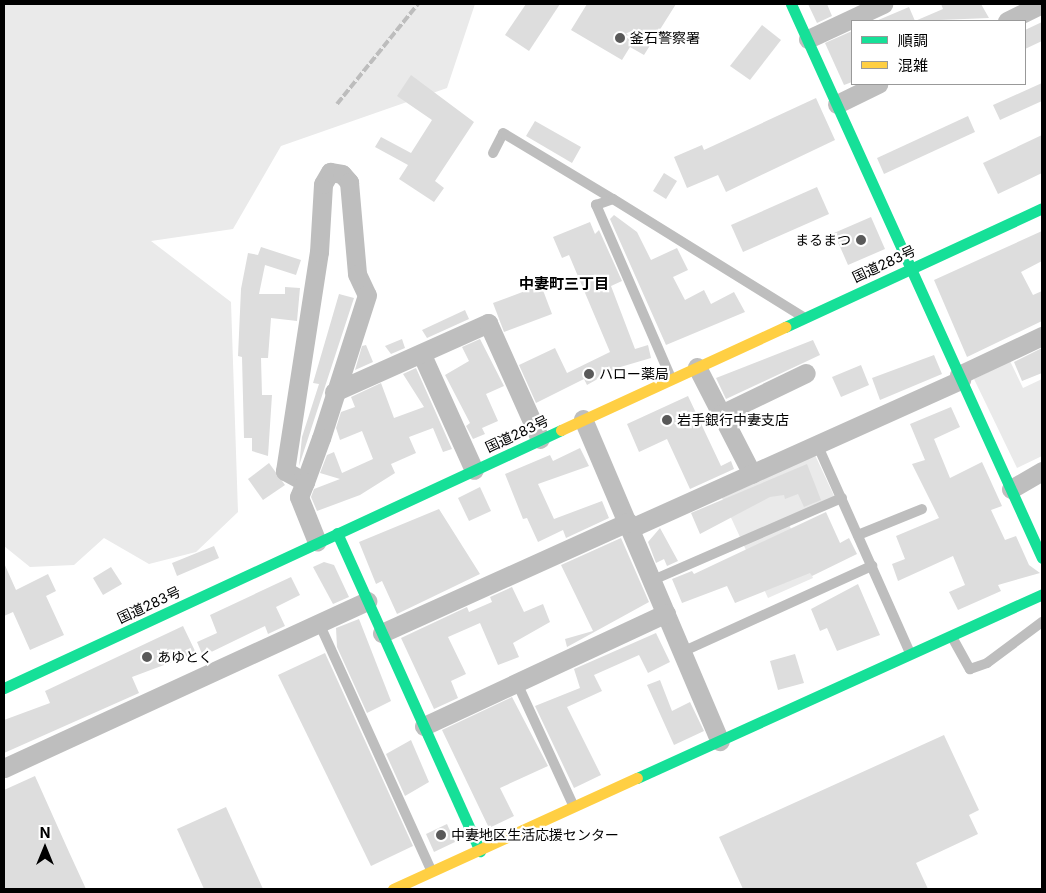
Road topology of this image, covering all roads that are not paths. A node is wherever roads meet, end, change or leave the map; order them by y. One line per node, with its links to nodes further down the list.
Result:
1 (792, 4): 5 (main road)
2 (883, 4): 5 (street)
3 (1042, 4): 4 (street)
4 (1009, 20)
5 (808, 39): 7 (main road)
6 (876, 85): 7 (street)
7 (838, 104): 11 (main road)
8 (493, 153): 9 (lane)
9 (613, 199): 12 (lane); 17 (lane)
10 (1042, 208): 11 (main road, 国道283号)
11 (912, 267): 12 (main road, 国道283号); 18 (main road)
12 (804, 317): 15 (main road, 国道283号)
13 (1042, 336): 18 (street)
14 (422, 356): 19 (street); 22 (street); 24 (street)
15 (697, 367): 17 (main road, 国道283号); 20 (street)
16 (806, 374): 20 (street)
17 (672, 378): 21 (main road, 国道283号)
18 (960, 378): 23 (street); 28 (main road)
19 (334, 392): 27 (street); 27 (street)
20 (721, 414): 26 (street)
21 (583, 419): 22 (main road, 国道283号); 31 (street)
22 (540, 439): 24 (main road, 国道283号)
23 (817, 444): 26 (street); 29 (lane)
24 (474, 470): 32 (main road, 国道283号)
25 (1042, 471): 28 (street)
26 (752, 474): 31 (street)
27 (305, 482): 34 (street)
28 (1011, 490): 35 (main road)
29 (842, 498): 33 (lane); 37 (lane)
30 (922, 509): 33 (lane)
31 (629, 525): 37 (street); 43 (street)
32 (337, 533): 34 (main road, 国道283号); 39 (main road)
33 (858, 535): 36 (lane)
34 (317, 542): 48 (main road, 国道283号)
35 (1042, 558)
36 (872, 566): 45 (lane); 46 (lane)
37 (653, 580): 40 (street)
38 (1042, 594): 44 (main road)
39 (367, 601): 42 (street); 43 (main road)
40 (666, 612): 45 (street); 47 (street)
41 (1042, 622): 44 (lane)
42 (319, 623): 51 (street); 54 (lane)
43 (382, 633): 49 (main road)
44 (952, 636): 46 (main road)
45 (682, 652): 50 (street)
46 (911, 654): 50 (main road)
47 (517, 683): 49 (street); 52 (lane)
48 (4, 688)
49 (424, 726): 53 (main road)
50 (720, 741): 52 (main road)
51 (4, 768)
52 (575, 807): 53 (main road)
53 (480, 850): 54 (main road)
54 (432, 872): 55 (main road)
55 (393, 889)

